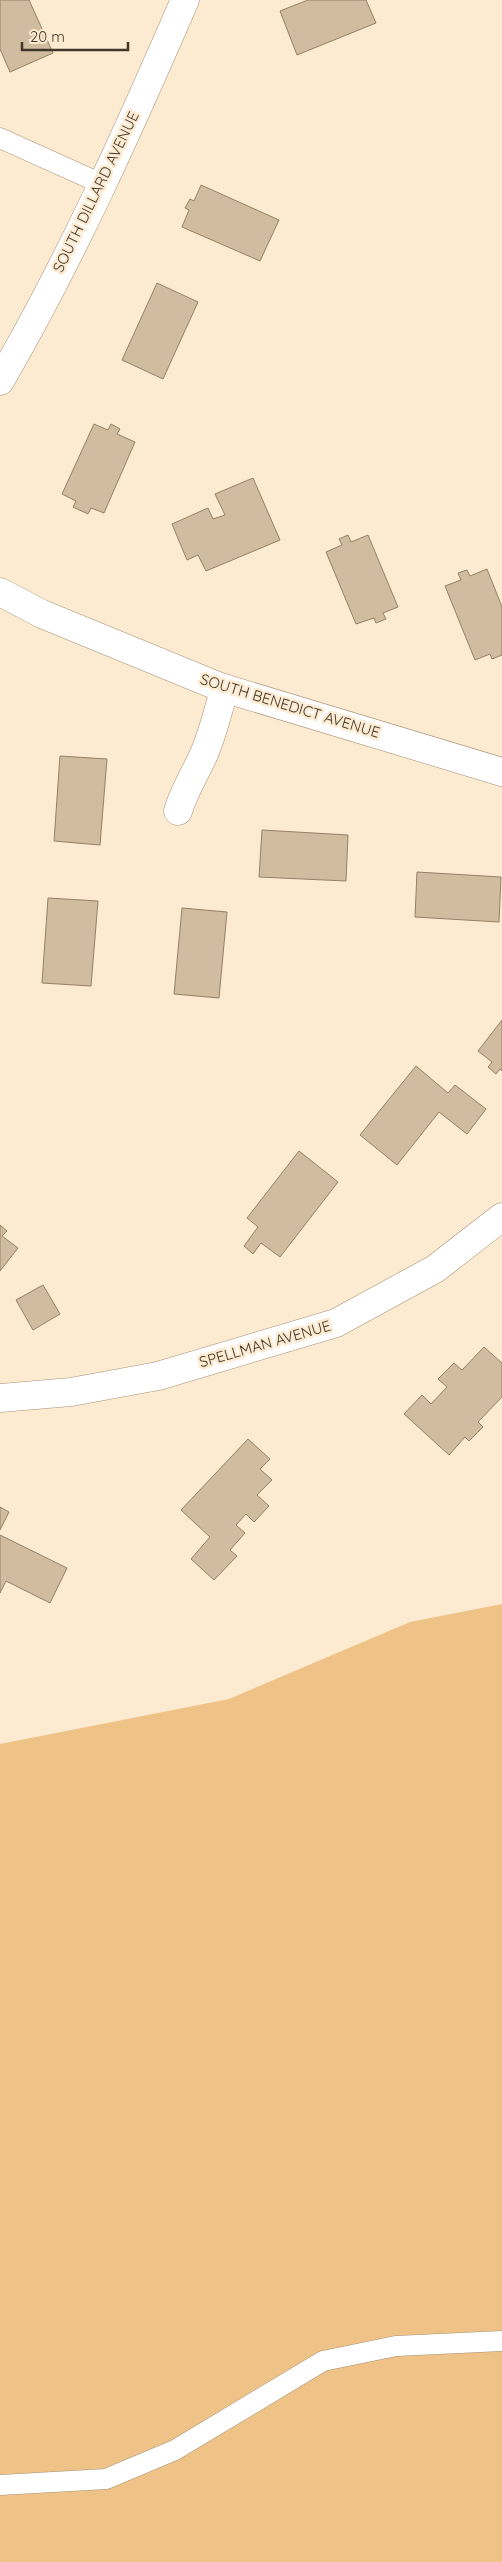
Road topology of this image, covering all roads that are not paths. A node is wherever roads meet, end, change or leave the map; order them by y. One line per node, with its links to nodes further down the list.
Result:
1 (185, 0): 3 (street, SOUTH DILLARD AVENUE)
2 (0, 138): 3 (lane)
3 (102, 184): 4 (street, SOUTH DILLARD AVENUE)
4 (0, 381)
5 (0, 592): 6 (street, SOUTH BENEDICT AVENUE)
6 (225, 688): 7 (street, SOUTH BENEDICT AVENUE); 8 (street)
7 (502, 772)
8 (178, 811)
9 (502, 1218): 10 (street, SPELLMAN AVENUE)
10 (0, 1398)
11 (502, 2341): 12 (lane)
12 (0, 2485)

